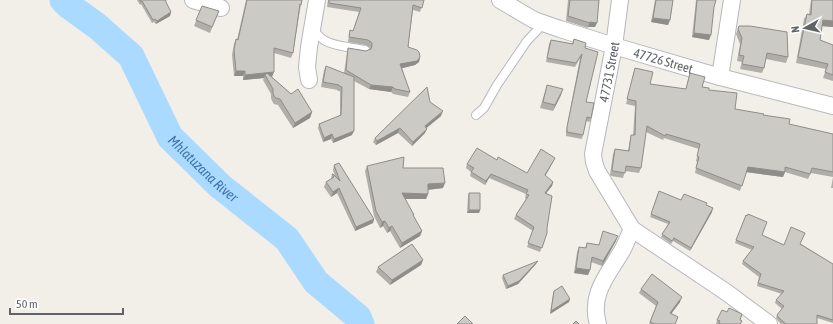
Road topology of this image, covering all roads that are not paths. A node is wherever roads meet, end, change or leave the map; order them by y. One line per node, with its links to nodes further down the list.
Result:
1 (193, 0): 6 (street)
2 (317, 0): 8 (street)
3 (500, 0): 7 (street, 47726 Street)
4 (620, 0): 9 (street, 47731 Street)
5 (732, 0): 11 (street)
6 (221, 8)
7 (544, 23): 9 (street, 47726 Street); 14 (lane)
8 (312, 27): 10 (lane); 12 (street)
9 (614, 46): 11 (street, 47726 Street); 15 (street, 47731 Street)
10 (365, 50)
11 (720, 77): 13 (street, 47726 Street)
12 (309, 80)
13 (833, 106)
14 (476, 115)
15 (632, 229): 16 (street); 17 (street)
16 (598, 324)
17 (769, 324)

